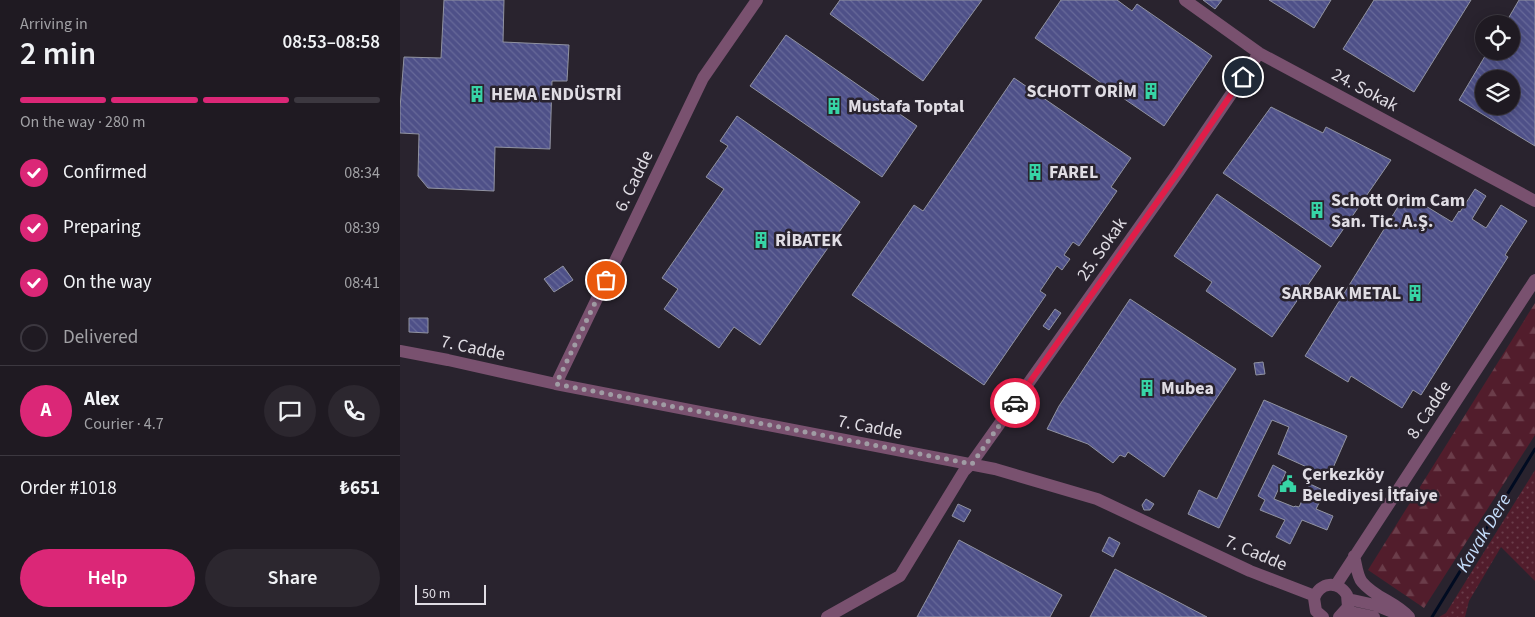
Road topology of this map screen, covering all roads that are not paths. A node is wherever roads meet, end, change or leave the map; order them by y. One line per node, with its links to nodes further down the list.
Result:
1 (757, 0): 7 (street, 6. Cadde)
2 (1185, 0): 3 (street, 24. Sokak)
3 (1259, 53): 4 (street, 24. Sokak); 8 (street, 25. Sokak)
4 (1535, 201)
5 (1535, 280): 9 (street, 8. Cadde)
6 (400, 351): 7 (street, 7. Cadde)
7 (556, 384): 8 (street, 7. Cadde)
8 (972, 464): 11 (street, 7. Cadde); 14 (street, 25. Sokak)
9 (1354, 556): 10 (street, 8. Cadde); 17 (street)
10 (1336, 585): 11 (street); 12 (street)
11 (1315, 596): 13 (street)
12 (1344, 609): 15 (street); 16 (street)
13 (1320, 616)
14 (827, 617)
15 (1374, 617)
16 (1404, 617)
17 (1409, 617)

